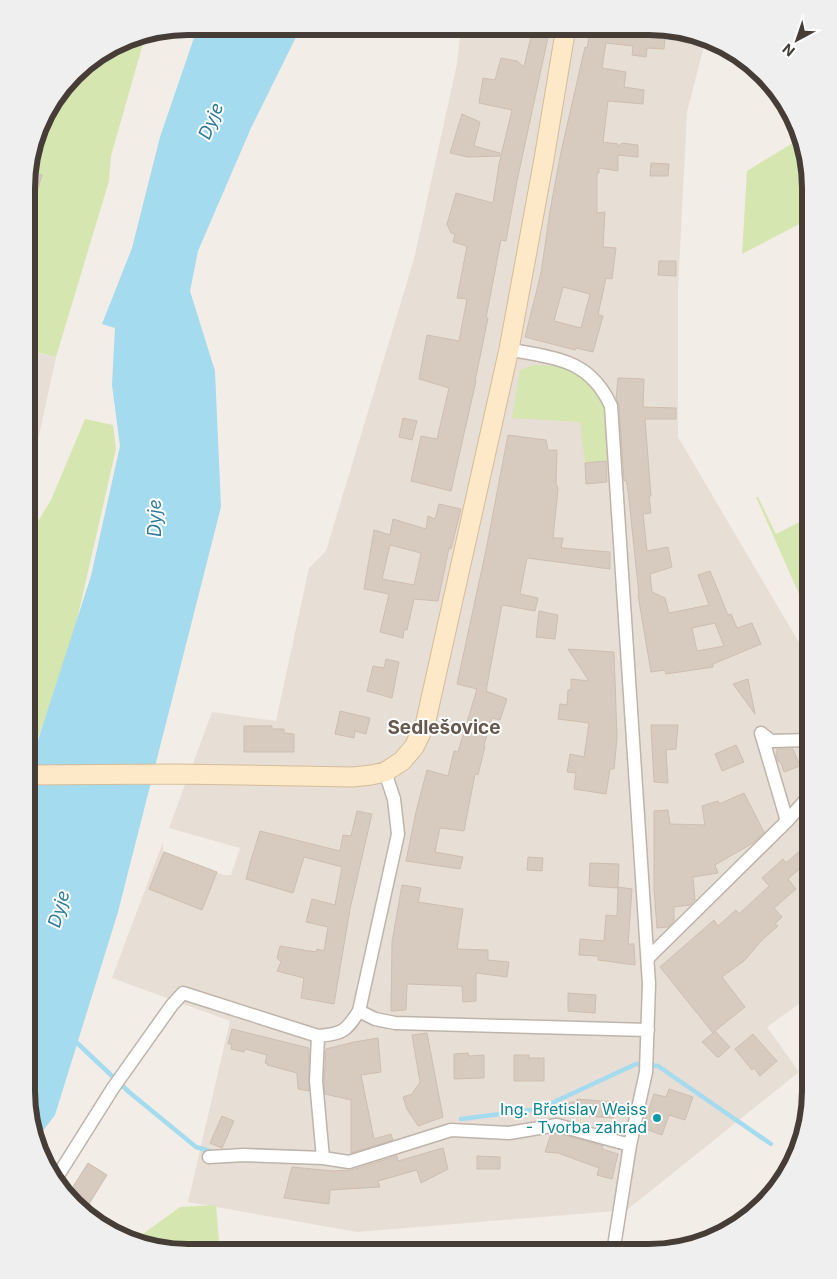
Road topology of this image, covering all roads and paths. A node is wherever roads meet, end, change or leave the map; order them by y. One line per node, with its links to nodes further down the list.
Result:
1 (565, 35): 2 (street)
2 (509, 349): 4 (street); 8 (street)
3 (802, 740): 7 (street)
4 (384, 772): 5 (street); 9 (street)
5 (35, 775)
6 (802, 803): 7 (street)
7 (787, 821): 8 (street)
8 (648, 958): 10 (street)
9 (359, 1011): 10 (street); 11 (street)
10 (648, 1030): 12 (street)
11 (318, 1036): 14 (street); 15 (street)
12 (630, 1145): 14 (street); 16 (street)
13 (209, 1157): 14 (street)
14 (323, 1158)
15 (60, 1173)
16 (614, 1244)

